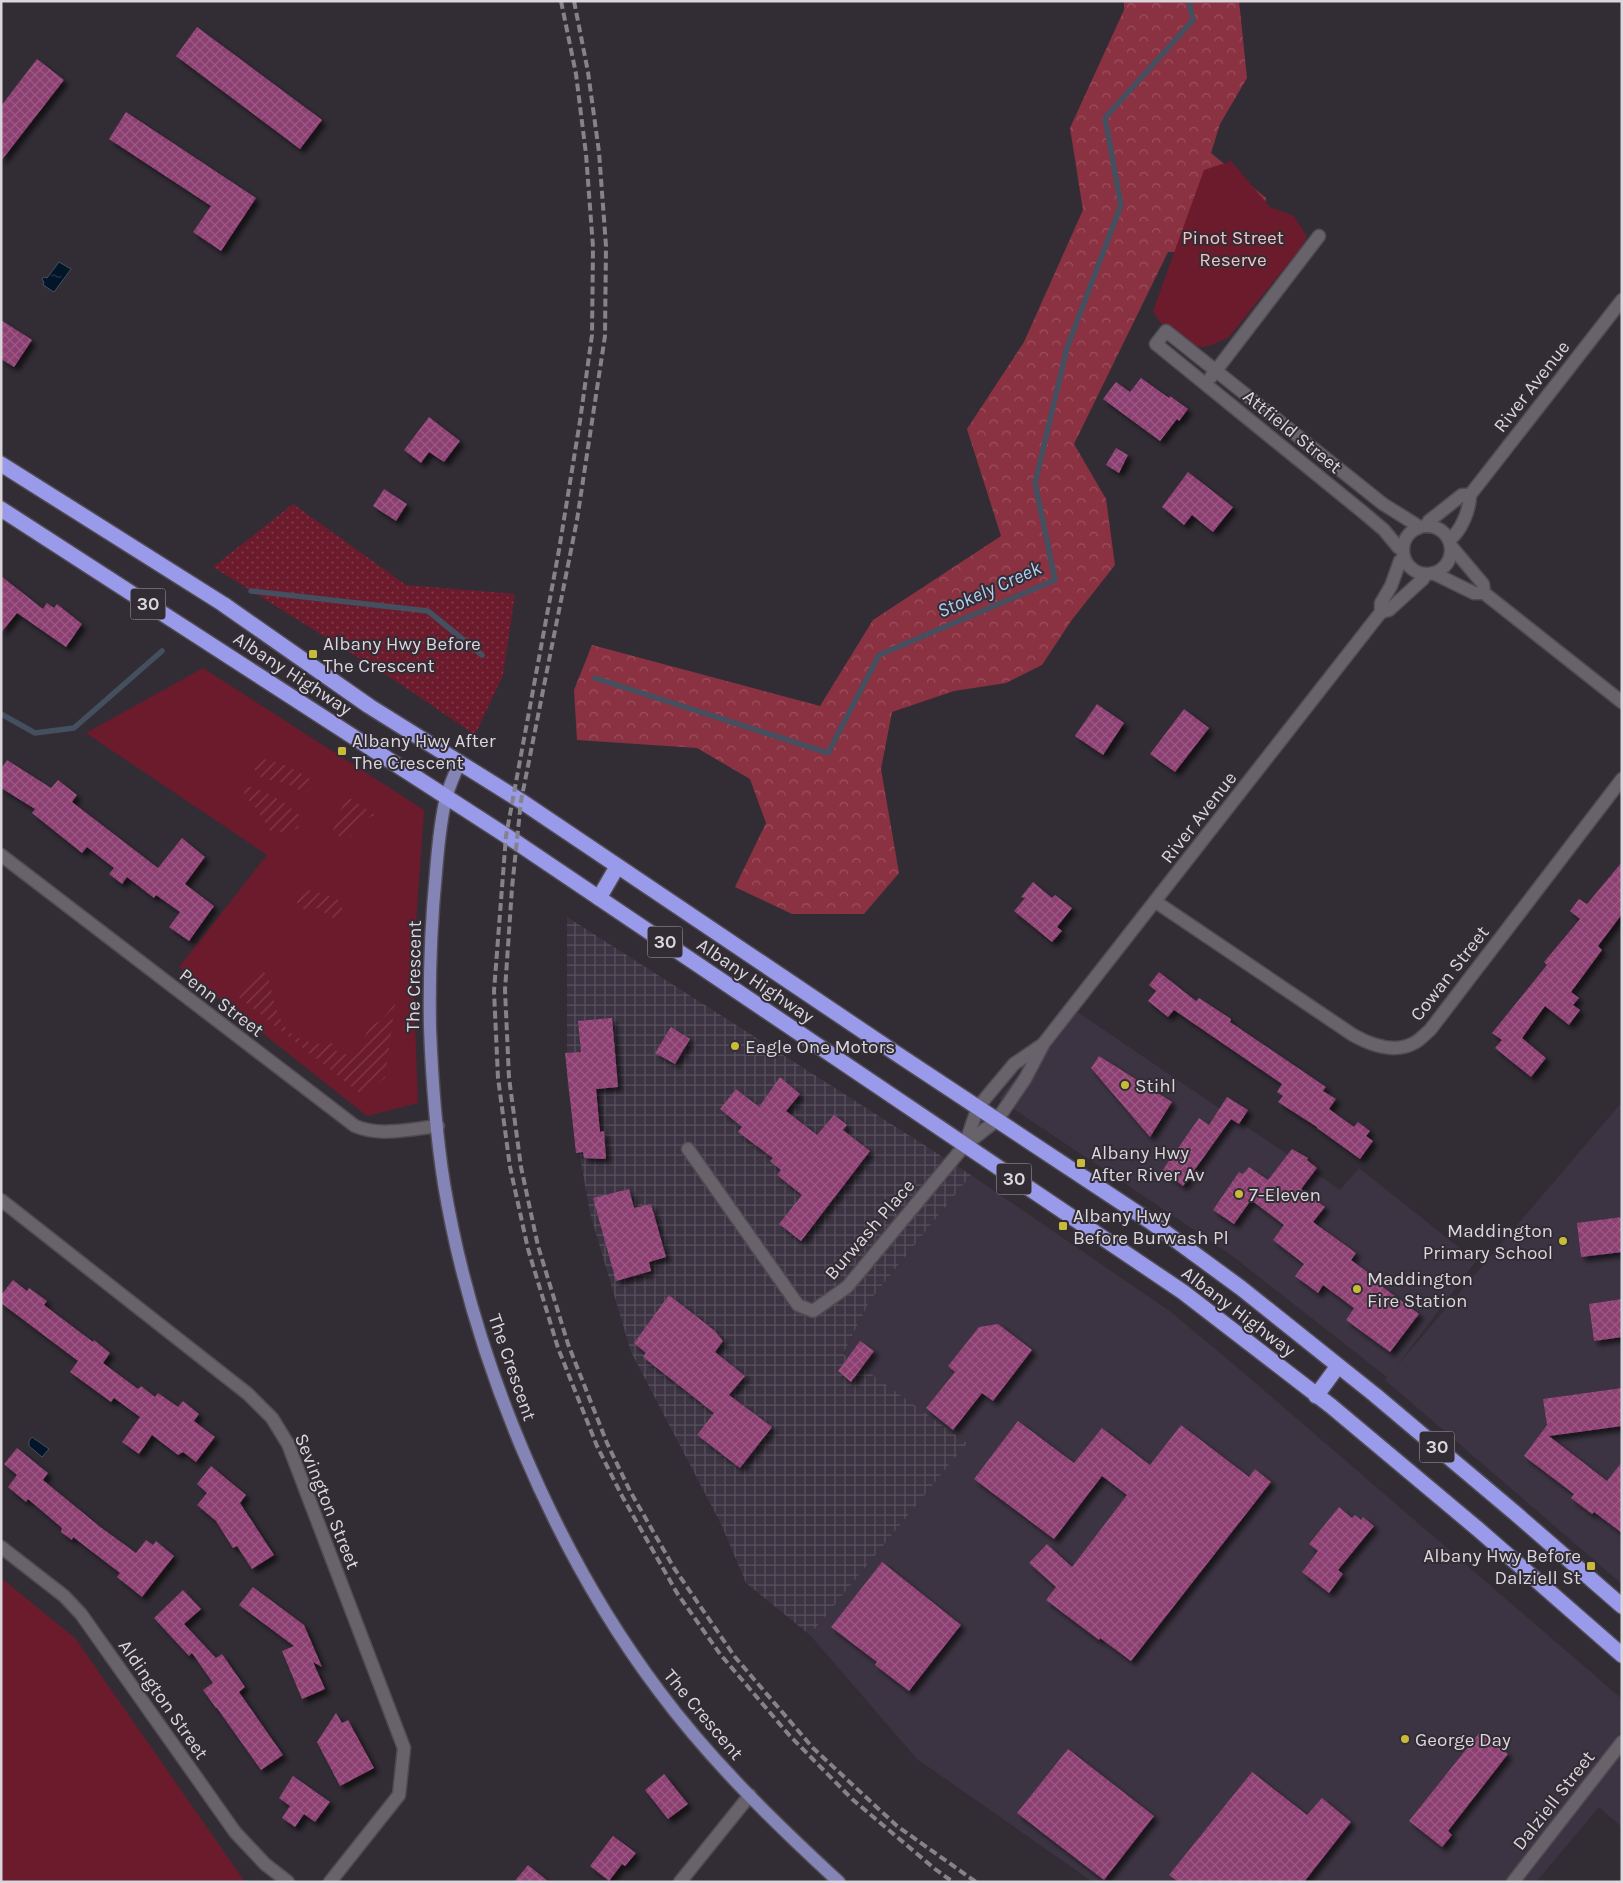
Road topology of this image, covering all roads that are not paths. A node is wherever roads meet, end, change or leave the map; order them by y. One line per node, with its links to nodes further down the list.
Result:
1 (1320, 236): 3 (street)
2 (1622, 300): 6 (street, River Avenue)
3 (1216, 370): 4 (street); 4 (street, Attfield Street); 8 (street, Attfield Street)
4 (1205, 385): 10 (street, Attfield Street)
5 (1, 464): 15 (highway, Albany Highway / 30)
6 (1470, 495): 8 (street, River Avenue); 9 (street, River Avenue)
7 (1, 510): 17 (highway, Albany Highway / 30)
8 (1422, 527): 9 (street); 10 (street)
9 (1450, 543): 11 (street); 12 (street)
10 (1404, 554): 11 (street); 13 (street, River Avenue)
11 (1429, 573): 12 (street); 13 (street, River Avenue)
12 (1484, 593): 14 (street)
13 (1380, 612): 21 (street, River Avenue)
14 (1622, 702)
15 (459, 763): 17 (main road, The Crescent); 19 (highway, Albany Highway / 30)
16 (1622, 779): 21 (street, Cowan Street)
17 (446, 797): 20 (highway, Albany Highway / 30); 25 (main road, The Crescent)
18 (1, 855): 25 (street, Penn Street)
19 (617, 867): 20 (highway); 23 (highway, Albany Highway / 30)
20 (599, 898): 26 (highway, Albany Highway / 30)
21 (1156, 902): 22 (street, River Avenue)
22 (1044, 1043): 23 (street, River Avenue); 24 (street, River Avenue)
23 (978, 1107): 24 (highway, Albany Highway / 30); 26 (street, River Avenue)
24 (997, 1120): 26 (street, River Avenue); 29 (highway, Albany Highway / 30)
25 (438, 1126): 35 (main road, The Crescent)
26 (964, 1145): 27 (street, Burwash Place); 30 (highway, Albany Highway / 30)
27 (688, 1149)
28 (1, 1200): 37 (street, Sevington Street)
29 (1338, 1366): 30 (highway); 32 (highway, Albany Highway / 30)
30 (1316, 1396): 33 (highway, Albany Highway / 30)
31 (1, 1547): 36 (street, Aldington Street)
32 (1622, 1606)
33 (1622, 1655)
34 (1622, 1742): 40 (street, Dalziell Street)
35 (750, 1795): 38 (street); 39 (main road, The Crescent)
36 (288, 1882)
37 (330, 1882)
38 (680, 1882)
39 (839, 1882)
40 (1513, 1882)

